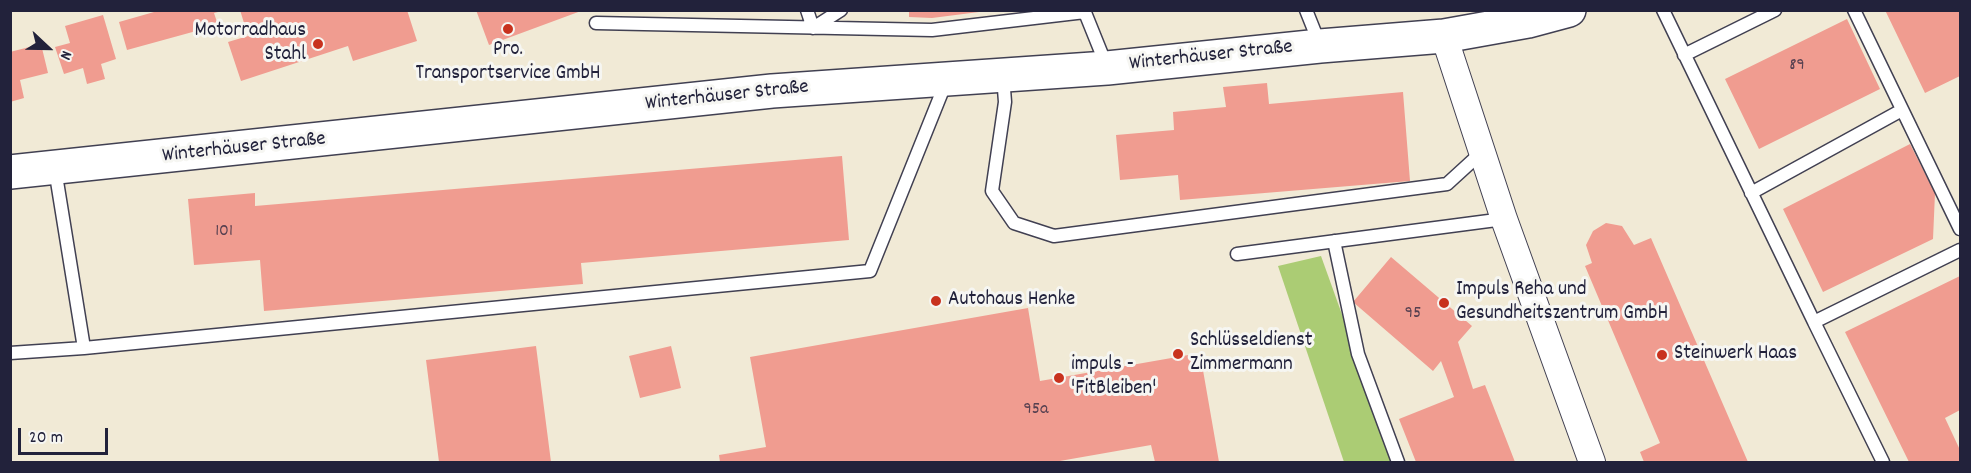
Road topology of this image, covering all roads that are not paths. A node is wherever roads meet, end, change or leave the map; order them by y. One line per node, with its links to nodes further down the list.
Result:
1 (807, 10): 11 (lane)
2 (841, 10): 11 (lane)
3 (1306, 10): 13 (lane)
4 (1569, 10): 9 (main road, Winterhäuser Straße)
5 (1663, 10): 14 (lane)
6 (1775, 10): 14 (lane)
7 (1854, 10): 18 (lane)
8 (1085, 11): 11 (lane); 15 (lane)
9 (1526, 16): 12 (main road, Winterhäuser Straße)
10 (596, 23): 11 (lane)
11 (813, 28)
12 (1444, 36): 13 (main road, Winterhäuser Straße); 19 (street)
13 (1320, 46): 15 (main road, Winterhäuser Straße)
14 (1684, 55): 22 (lane)
15 (1107, 68): 16 (main road, Winterhäuser Straße)
16 (1003, 75): 17 (main road, Winterhäuser Straße); 19 (lane)
17 (947, 79): 20 (main road, Winterhäuser Straße); 29 (lane)
18 (1902, 110): 22 (lane); 24 (lane)
19 (1482, 152): 23 (street)
20 (55, 169): 21 (main road, Winterhäuser Straße); 29 (lane)
21 (10, 172)
22 (1751, 193): 28 (lane)
23 (1504, 219): 25 (lane); 32 (street)
24 (1960, 229)
25 (1334, 242): 27 (lane); 31 (lane)
26 (1960, 250): 28 (lane)
27 (1237, 254)
28 (1814, 321): 33 (lane)
29 (84, 348): 30 (lane)
30 (10, 353)
31 (1398, 462)
32 (1592, 462)
33 (1883, 462)

